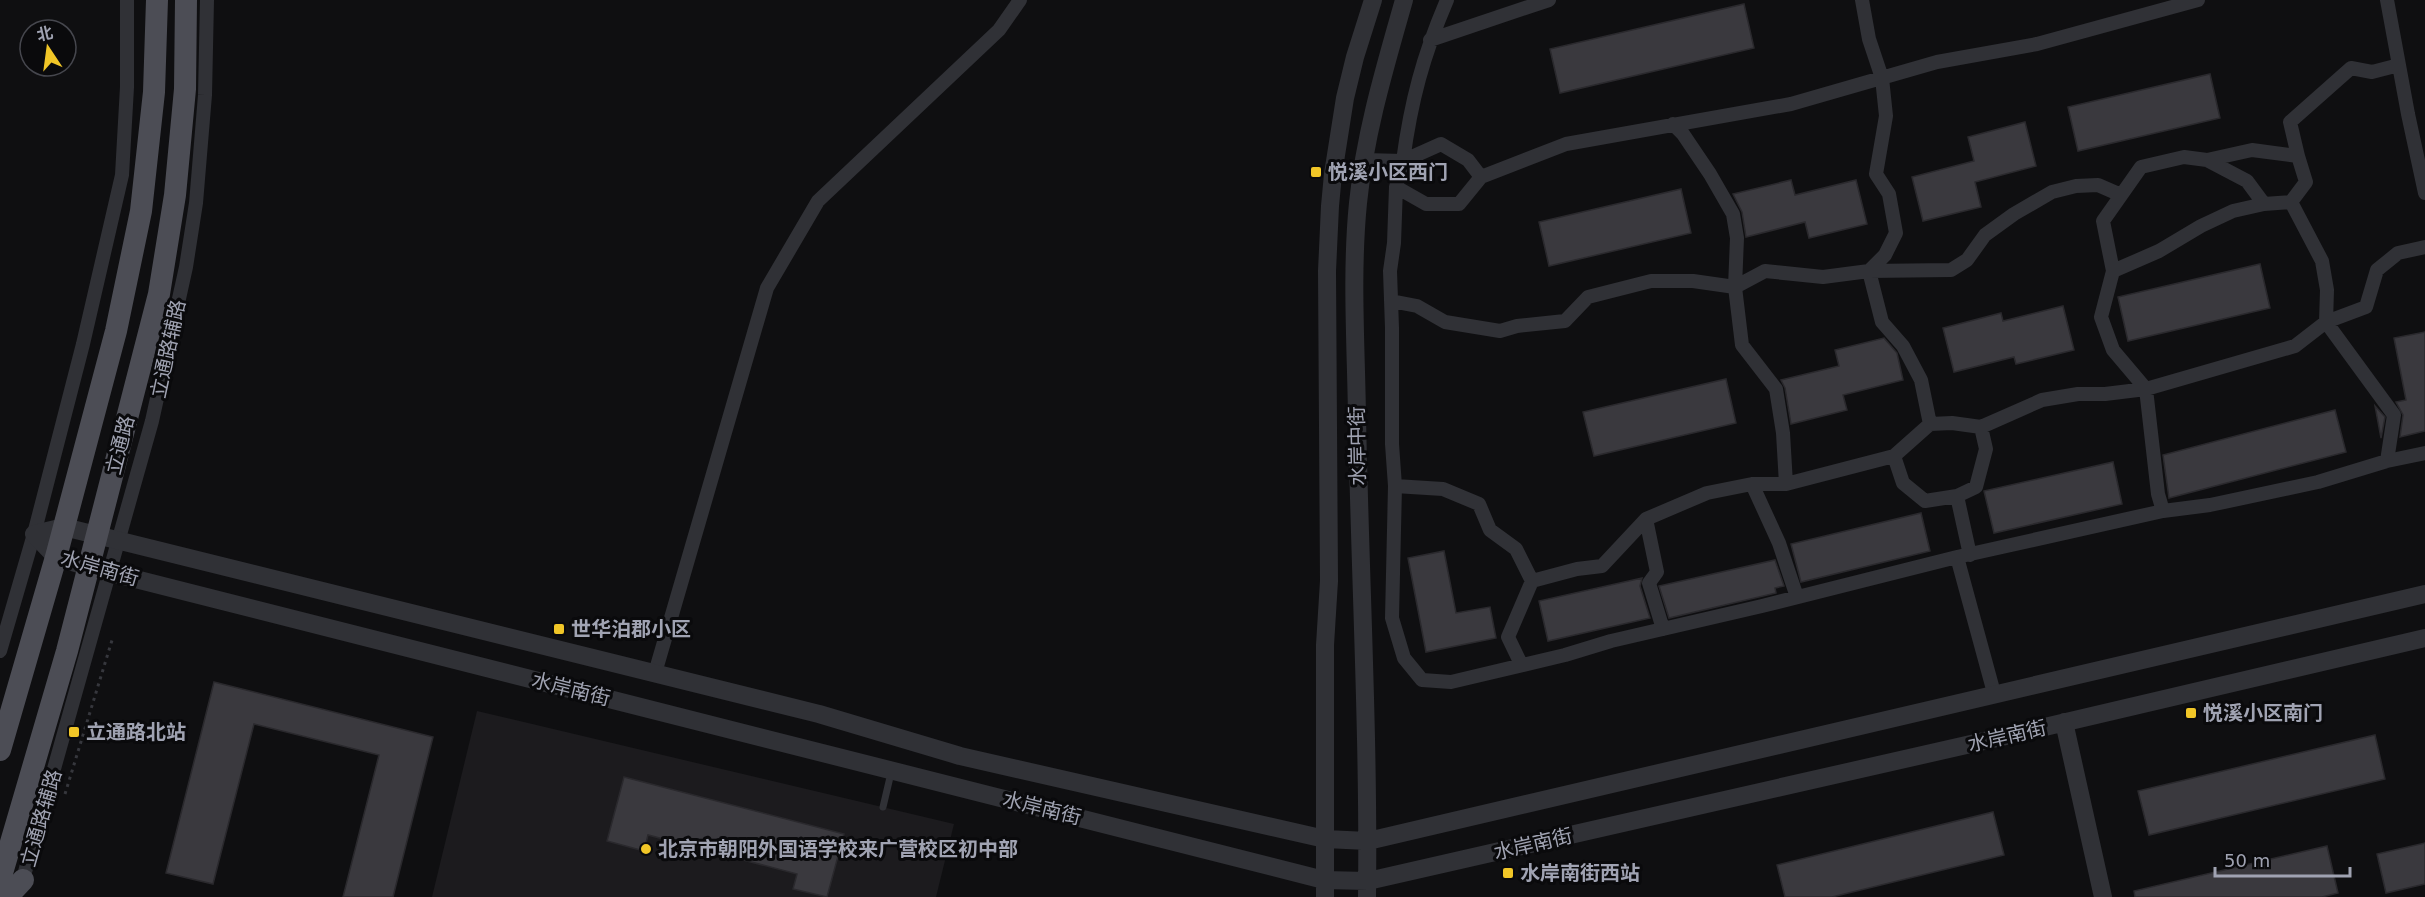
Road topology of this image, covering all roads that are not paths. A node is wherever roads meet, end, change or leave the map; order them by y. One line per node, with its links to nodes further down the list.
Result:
1 (127, 0): 46 (street)
2 (157, 0): 45 (main road, 立通路)
3 (186, 0): 47 (main road, 立通路)
4 (207, 0): 48 (street, 立通路辅路)
5 (1020, 0): 60 (street)
6 (1372, 0): 66 (street, 水岸中街)
7 (1404, 0): 18 (street, 水岸中街)
8 (1447, 0): 13 (street)
9 (1549, 0): 13 (street)
10 (1862, 0): 15 (street)
11 (2198, 0): 15 (street)
12 (2387, 0): 14 (street)
13 (1430, 40): 20 (street)
14 (2399, 65): 17 (street); 23 (street)
15 (1882, 78): 16 (street); 29 (street)
16 (1673, 124): 21 (street); 30 (street)
17 (2298, 156): 19 (street); 25 (street)
18 (1364, 160): 20 (street); 67 (street, 水岸中街)
19 (2207, 160): 24 (street); 26 (street)
20 (1403, 161): 21 (street); 22 (street)
21 (1481, 177): 22 (street)
22 (1396, 187): 31 (street)
23 (2425, 193)
24 (2121, 195): 28 (street); 29 (street)
25 (2291, 202): 26 (street); 32 (street)
26 (2264, 204): 28 (street)
27 (2425, 247): 32 (street)
28 (2113, 271): 33 (street)
29 (1869, 272): 30 (street); 34 (street)
30 (1734, 287): 31 (street); 40 (street)
31 (1391, 301): 41 (street)
32 (2326, 322): 33 (street); 38 (street)
33 (2146, 389): 35 (street); 43 (street)
34 (1930, 424): 35 (street); 37 (street)
35 (1981, 427): 42 (street)
36 (2425, 453): 38 (street)
37 (1894, 456): 40 (street); 42 (street)
38 (2386, 461): 43 (street)
39 (1752, 484): 40 (street); 44 (street); 55 (street)
40 (1786, 484)
41 (1395, 486): 53 (street); 59 (street)
42 (1957, 496): 49 (street)
43 (2163, 511): 49 (street)
44 (1646, 519): 53 (street); 56 (street)
45 (64, 527): 46 (street, 水岸南街); 47 (street, 水岸南街); 50 (main road, 立通路)
46 (34, 534): 50 (street, 水岸南街); 58 (street)
47 (97, 535): 48 (street, 水岸南街); 51 (main road, 立通路)
48 (119, 540): 52 (street, 立通路辅路); 60 (street, 水岸南街)
49 (1964, 556): 55 (street); 61 (street)
50 (56, 557): 51 (street, 水岸南街); 63 (main road, 立通路)
51 (88, 567): 52 (street, 水岸南街); 68 (main road, 立通路)
52 (110, 573): 64 (street, 水岸南街); 70 (street, 立通路辅路)
53 (1532, 581): 59 (street)
54 (2425, 594): 61 (street, 水岸南街)
55 (1797, 597): 56 (street)
56 (1663, 629): 59 (street)
57 (2425, 638): 62 (street, 水岸南街)
58 (0, 651)
59 (1521, 664)
60 (654, 673): 66 (street, 水岸南街)
61 (1994, 693): 67 (street, 水岸南街)
62 (2064, 722): 71 (street, 水岸南街); 73 (street)
63 (0, 750)
64 (891, 770): 65 (lane); 69 (street, 水岸南街)
65 (883, 807)
66 (1325, 839): 67 (street, 水岸南街); 69 (street, 水岸中街)
67 (1368, 841): 71 (street, 水岸中街)
68 (0, 880)
69 (1325, 888): 71 (street, 水岸南街)
70 (21, 889): 72 (main road)
71 (1368, 889)
72 (7, 897)
73 (2103, 897)

